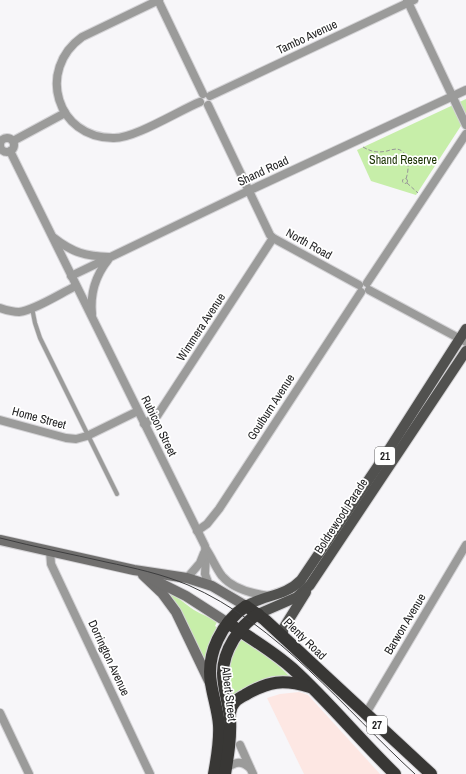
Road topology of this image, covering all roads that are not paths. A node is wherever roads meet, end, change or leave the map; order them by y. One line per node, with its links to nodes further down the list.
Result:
1 (159, 0): 5 (street, North Road); 6 (street)
2 (410, 1): 4 (street); 5 (street, Tambo Avenue)
3 (466, 90): 4 (street, Shand Road)
4 (453, 97): 7 (street); 13 (street, Shand Road)
5 (205, 99): 6 (street, Tambo Avenue); 13 (street, North Road)
6 (65, 113): 10 (street)
7 (466, 125)
8 (0, 130): 11 (street)
9 (466, 134): 19 (street, Goulburn Avenue)
10 (13, 141): 11 (street); 12 (street)
11 (1, 145): 12 (street)
12 (10, 151): 14 (street, Rubicon Street)
13 (248, 192): 15 (street, North Road); 16 (street, Shand Road)
14 (52, 236): 16 (street, Rubicon Street); 17 (street, Rubicon Street)
15 (273, 238): 19 (street, North Road); 28 (street, Wimmera Avenue)
16 (110, 258): 17 (street, Shand Road); 22 (street, Rubicon Street)
17 (72, 276): 18 (street, Rubicon Street)
18 (76, 286): 21 (street); 22 (street, Rubicon Street)
19 (364, 288): 24 (street, North Road); 32 (street, Goulburn Avenue)
20 (0, 308): 21 (street)
21 (32, 308): 29 (lane)
22 (94, 321): 26 (street, Rubicon Street)
23 (466, 329): 24 (main road, Boldrewood Parade / 21)
24 (463, 341): 30 (main road, Boldrewood Parade / 21)
25 (466, 351): 30 (main road, Boldrewood Parade / 21)
26 (138, 411): 28 (street, Rubicon Street); 29 (street, Home Street)
27 (0, 420): 29 (street, Home Street)
28 (144, 424): 32 (street, Rubicon Street)
29 (87, 436): 31 (lane)
30 (392, 454): 41 (main road, Boldrewood Parade / 21); 42 (main road, Boldrewood Parade / 21)
31 (116, 494)
32 (197, 531): 34 (street, Rubicon Street)
33 (0, 540): 36 (main road, Plenty Road / 27)
34 (203, 544): 39 (street, Rubicon Street); 40 (street, Rubicon Street); 42 (street, Rubicon Street)
35 (466, 545): 52 (street, Barwon Avenue)
36 (50, 551): 37 (main road, Plenty Road / 27); 58 (street, Dorrington Avenue)
37 (134, 570): 38 (main road, Plenty Road / 27); 39 (main road, Plenty Road / 27)
38 (144, 575): 45 (main road, Plenty Road / 27); 49 (main road)
39 (186, 578): 40 (main road, Plenty Road / 27)
40 (209, 585): 43 (main road, Plenty Road / 27)
41 (310, 585): 44 (main road, Boldrewood Parade / 21); 47 (main road)
42 (270, 596): 43 (main road, Boldrewood Parade / 21)
43 (246, 606): 44 (highway, Plenty Road / 27); 45 (highway, Albert Street / 21)
44 (258, 614): 46 (highway, Albert Street / 21); 47 (highway, Plenty Road / 27)
45 (228, 623): 46 (highway, Plenty Road / 27); 49 (highway, Albert Street / 21)
46 (240, 631): 48 (highway, Plenty Road / 27); 50 (highway, Albert Street / 21)
47 (283, 637): 52 (highway, Plenty Road / 27)
48 (311, 687): 50 (highway); 60 (highway, Plenty Road / 27)
49 (212, 688): 59 (highway, Albert Street / 21)
50 (230, 712): 54 (highway, Albert Street / 21)
51 (0, 713): 57 (street)
52 (366, 714): 56 (highway, Plenty Road / 27)
53 (240, 745): 55 (street)
54 (226, 771): 55 (street)
55 (252, 772)
56 (423, 772)
57 (29, 774)
58 (150, 774)
59 (214, 774)
60 (395, 774)

